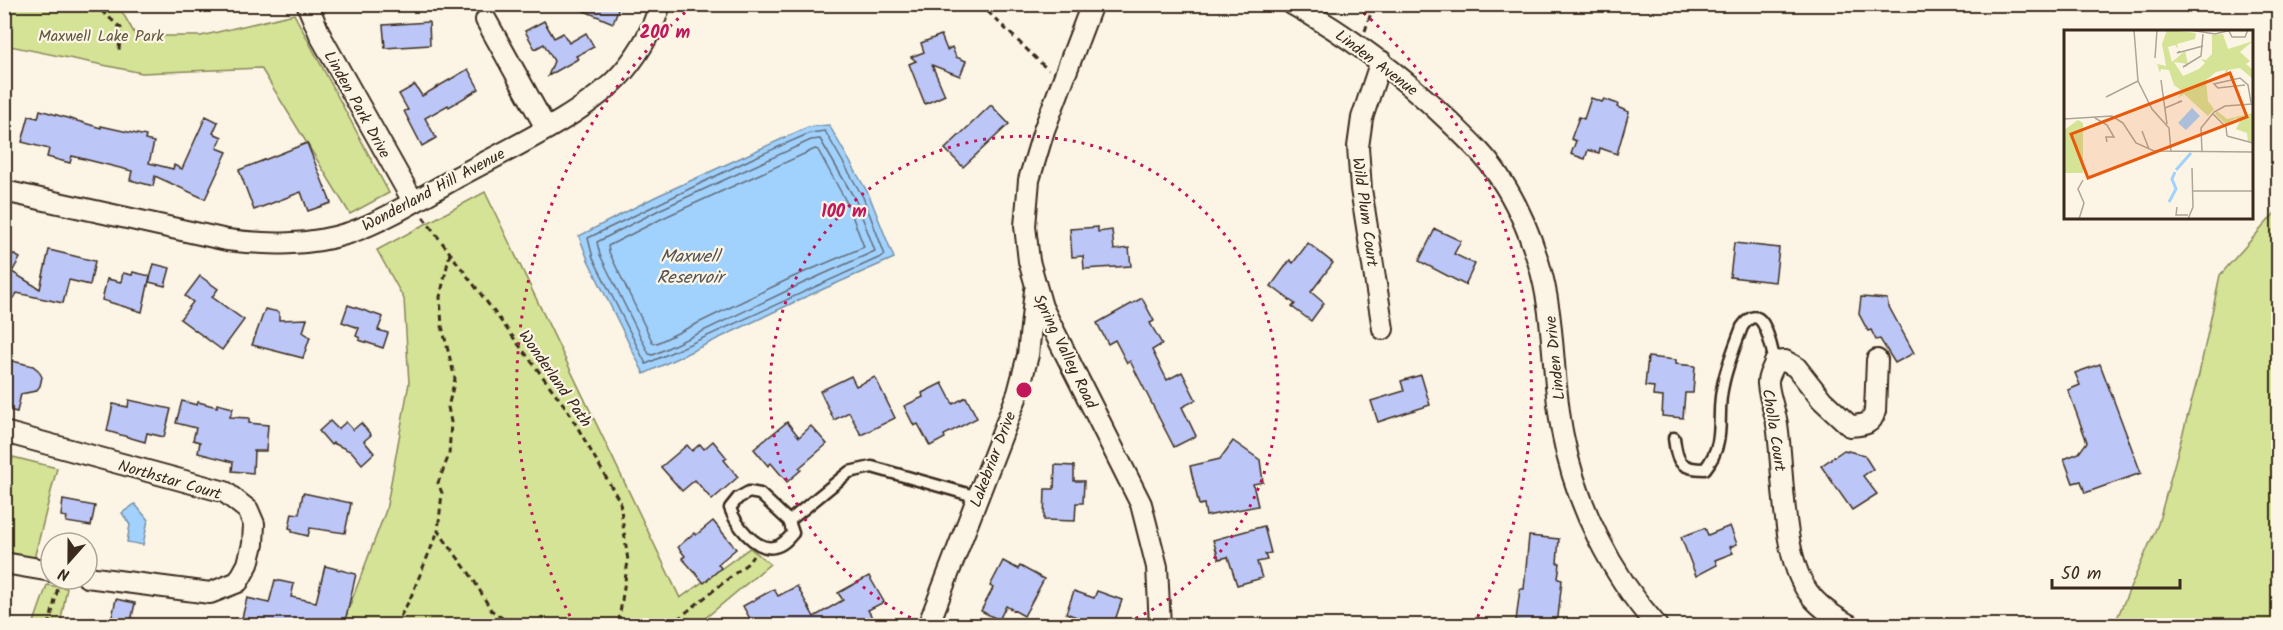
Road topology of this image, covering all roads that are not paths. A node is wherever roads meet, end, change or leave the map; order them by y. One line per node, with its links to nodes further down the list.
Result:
1 (307, 4): 10 (street, Linden Park Drive)
2 (660, 4): 8 (street, Wonderland Hill Avenue)
3 (1092, 4): 11 (street, Spring Valley Road)
4 (1292, 4): 6 (street, Linden Avenue)
5 (486, 20): 8 (street)
6 (1381, 62): 7 (street, Linden Avenue); 12 (street, Wild Plum Court)
7 (1430, 103): 24 (street, Linden Drive)
8 (546, 128): 10 (street, Wonderland Hill Avenue)
9 (4, 191): 10 (street, Wonderland Hill Avenue)
10 (413, 201)
11 (1035, 287): 17 (street, Lakebriar Drive); 23 (street, Spring Valley Road)
12 (1383, 329)
13 (1877, 360): 14 (street)
14 (1775, 362): 16 (lane); 25 (street, Cholla Court)
15 (4, 432): 21 (street, Northstar Court)
16 (1674, 438)
17 (978, 497): 18 (lane); 22 (street, Lakebriar Drive)
18 (789, 521): 18 (lane)
19 (4, 563): 20 (street)
20 (39, 569)
21 (99, 579)
22 (928, 626)
23 (1160, 626)
24 (1657, 626)
25 (1851, 626)

